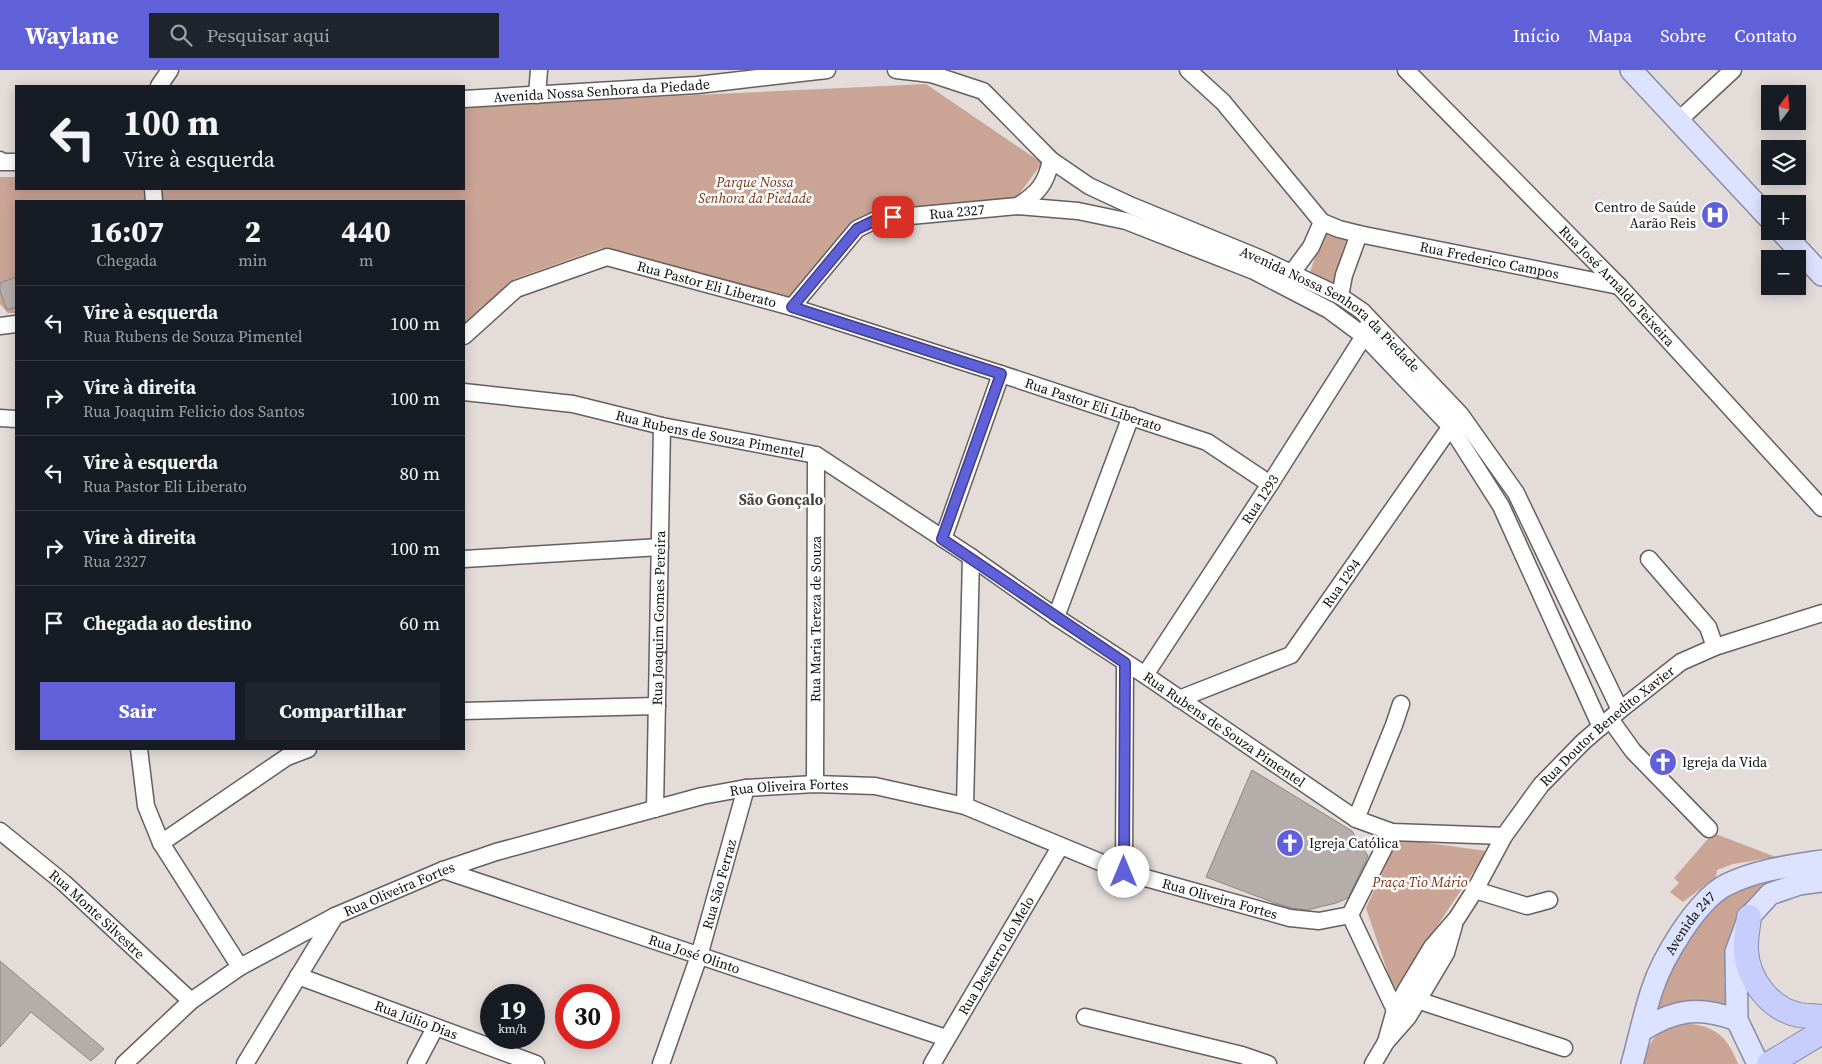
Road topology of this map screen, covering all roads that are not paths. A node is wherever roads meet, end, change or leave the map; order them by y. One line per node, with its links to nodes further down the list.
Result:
1 (154, 70): 11 (street)
2 (170, 70): 12 (street)
3 (539, 70): 13 (street)
4 (827, 70): 10 (street, Avenida Nossa Senhora da Piedade)
5 (896, 70): 16 (street, Avenida Nossa Senhora da Piedade)
6 (1188, 70): 19 (street)
7 (1406, 70): 24 (street, Rua José Arnaldo Teixeira)
8 (1631, 70): 15 (main road)
9 (1733, 70): 15 (street)
10 (699, 78): 13 (street, Avenida Nossa Senhora da Piedade)
11 (154, 85)
12 (160, 85)
13 (537, 95): 14 (street, Avenida Nossa Senhora da Piedade)
14 (465, 99)
15 (1679, 120): 18 (main road)
16 (1051, 160): 17 (street, Rua 2327); 23 (street, Avenida Nossa Senhora da Piedade)
17 (1037, 201): 23 (street, Avenida Nossa Senhora da Piedade); 26 (street, Rua 2327)
18 (1761, 209)
19 (1322, 222): 20 (street, Rua Frederico Campos); 23 (street)
20 (1359, 234): 24 (street, Rua Frederico Campos); 25 (street)
21 (1789, 240): 22 (main road)
22 (1822, 275)
23 (1288, 281): 25 (street, Avenida Nossa Senhora da Piedade); 31 (street, Avenida Nossa Senhora da Piedade)
24 (1619, 286): 41 (street, Rua José Arnaldo Teixeira)
25 (1340, 296): 27 (street, Avenida Nossa Senhora da Piedade)
26 (792, 307): 30 (street, Rua Pastor Eli Liberato); 32 (street, Rua Pastor Eli Liberato)
27 (1371, 320): 31 (street, Rua 1293); 37 (street, Avenida Nossa Senhora da Piedade)
28 (15, 324): 29 (street)
29 (0, 326)
30 (465, 335)
31 (1364, 336): 37 (street, Avenida Nossa Senhora da Piedade); 40 (street, Rua 1293)
32 (1001, 374): 34 (street, Rua Pastor Eli Liberato); 42 (street)
33 (465, 392): 38 (street, Rua Rubens de Souza Pimentel)
34 (1131, 416): 40 (street, Rua Pastor Eli Liberato); 48 (street)
35 (0, 418): 36 (street)
36 (15, 419)
37 (1455, 420): 52 (street, Rua 1294); 56 (street, Avenida Nossa Senhora da Piedade); 56 (street, Avenida Nossa Senhora da Piedade)
38 (662, 426): 39 (street, Rua Rubens de Souza Pimentel); 43 (street, Rua Joaquim Gomes Pereira)
39 (816, 455): 42 (street, Rua Rubens de Souza Pimentel); 59 (street, Rua Maria Tereza de Souza)
40 (1270, 484): 51 (street, Rua 1293)
41 (1822, 508)
42 (942, 539): 44 (street, Rua Rubens de Souza Pimentel)
43 (660, 547): 45 (street); 54 (street, Rua Joaquim Gomes Pereira)
44 (971, 557): 48 (street, Rua Rubens de Souza Pimentel); 61 (street)
45 (465, 559)
46 (1649, 559): 49 (street)
47 (1822, 613): 49 (street, Rua Doutor Benedito Xavier)
48 (1056, 617): 50 (street, Rua Rubens de Souza Pimentel)
49 (1715, 647): 56 (street, Rua Doutor Benedito Xavier)
50 (1125, 663): 51 (street, Rua Rubens de Souza Pimentel); 72 (street)
51 (1144, 675): 52 (street, Rua Rubens de Souza Pimentel)
52 (1179, 699): 63 (street, Rua Rubens de Souza Pimentel)
53 (1401, 704): 63 (street)
54 (657, 706): 55 (street); 62 (street, Rua Joaquim Gomes Pereira)
55 (465, 711)
56 (1610, 718): 64 (street); 67 (street, Rua Doutor Benedito Xavier)
57 (139, 750): 68 (street)
58 (305, 750): 68 (street)
59 (815, 784): 60 (street, Rua Oliveira Fortes); 61 (street, Rua Oliveira Fortes)
60 (746, 788): 62 (street, Rua Oliveira Fortes); 80 (street, Rua São Ferraz)
61 (965, 806): 69 (street, Rua Oliveira Fortes)
62 (655, 809): 71 (street, Rua Oliveira Fortes)
63 (1356, 819): 66 (street, Rua Rubens de Souza Pimentel)
64 (1710, 829)
65 (0, 831): 84 (street, Rua Monte Silvestre)
66 (1392, 832): 67 (street, Rua Rubens de Souza Pimentel); 76 (street)
67 (1504, 836): 74 (street, Rua Doutor Benedito Xavier)
68 (161, 843): 81 (street)
69 (1060, 847): 72 (street, Rua Oliveira Fortes); 92 (street, Rua Desterro do Melo)
70 (1822, 861): 90 (main road, Avenida 247)
71 (443, 870): 77 (street, Rua Oliveira Fortes); 80 (street, Rua José Olinto)
72 (1124, 872): 76 (street, Rua Oliveira Fortes)
73 (1822, 881): 78 (main road)
74 (1475, 890): 75 (street); 79 (street, Rua Doutor Benedito Xavier)
75 (1549, 900)
76 (1350, 915): 85 (street)
77 (335, 916): 81 (street, Rua Oliveira Fortes); 82 (street)
78 (1749, 917): 87 (highway); 88 (main road)
79 (1456, 918): 83 (street, Rua Doutor Benedito Xavier); 85 (street, Rua Doutor Benedito Xavier)
80 (700, 956): 92 (street, Rua José Olinto); 99 (street, Rua São Ferraz)
81 (240, 967): 84 (street, Rua Oliveira Fortes)
82 (298, 976): 89 (street, Rua Júlio Dias); 96 (street)
83 (1418, 1000): 85 (street, Rua Doutor Benedito Xavier); 93 (street)
84 (191, 1001): 95 (street, Rua Oliveira Fortes)
85 (1401, 1014): 102 (street, Rua Doutor Benedito Xavier)
86 (1085, 1017): 94 (street)
87 (1822, 1017)
88 (1737, 1020): 90 (main road); 104 (main road)
89 (435, 1028): 97 (street); 98 (street, Rua Júlio Dias)
90 (1641, 1031): 103 (main road, Avenida 247)
91 (1822, 1032): 105 (highway)
92 (946, 1038): 100 (street, Rua Desterro do Melo)
93 (1564, 1048)
94 (1224, 1058): 101 (street)
95 (124, 1064)
96 (246, 1064)
97 (416, 1064)
98 (536, 1064)
99 (661, 1064)
100 (932, 1064)
101 (1268, 1064)
102 (1373, 1064)
103 (1632, 1064)
104 (1758, 1064)
105 (1769, 1064)

